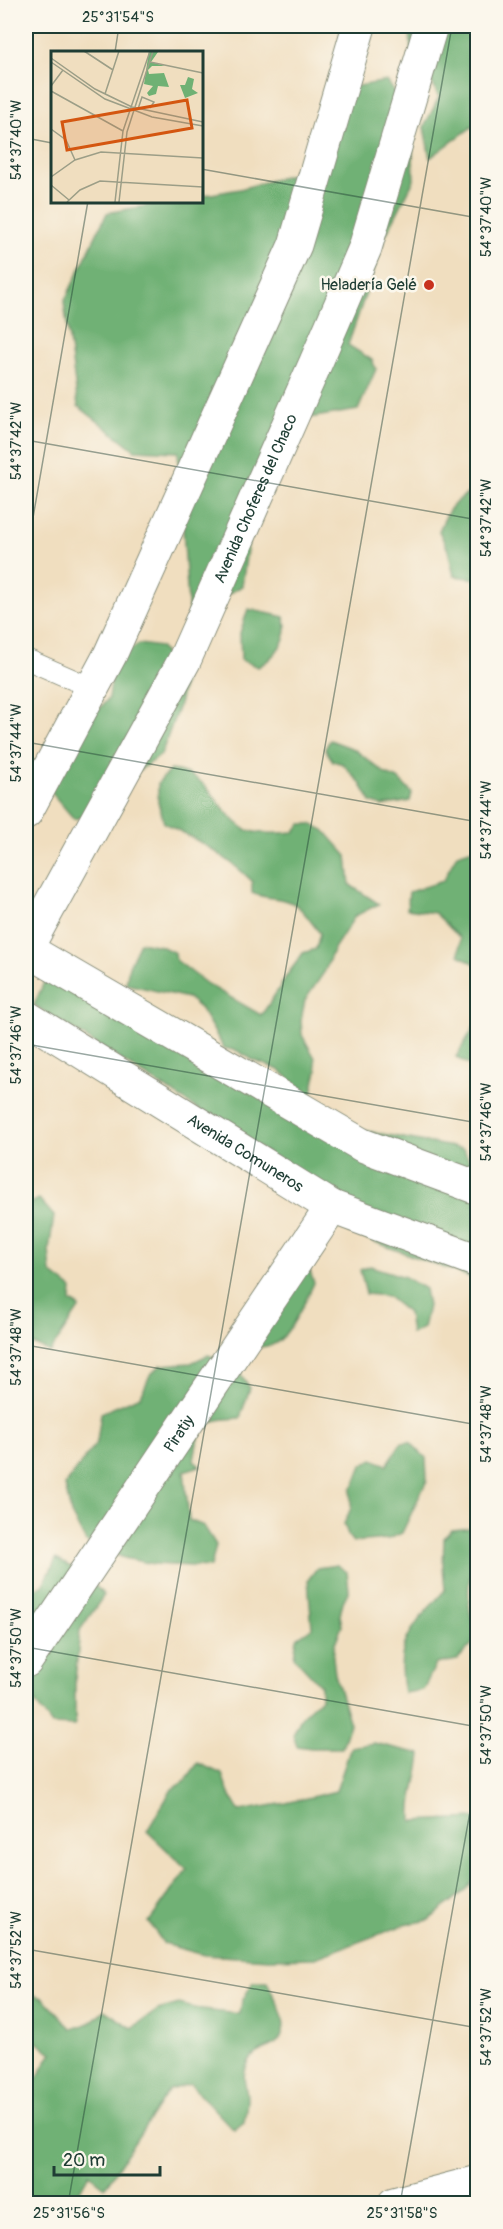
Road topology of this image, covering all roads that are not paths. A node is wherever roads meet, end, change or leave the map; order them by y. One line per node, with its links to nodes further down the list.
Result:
1 (359, 26): 4 (street)
2 (430, 26): 6 (street, Avenida Choferes del Chaco)
3 (26, 659): 4 (lane)
4 (92, 688): 5 (street)
5 (26, 812)
6 (26, 949): 8 (street)
7 (26, 1017): 9 (street, Avenida Comuneros)
8 (477, 1188)
9 (332, 1207): 10 (street, Avenida Comuneros); 11 (street, Piratiy)
10 (477, 1261)
11 (26, 1661)
12 (477, 2182): 13 (street)
13 (394, 2204)

